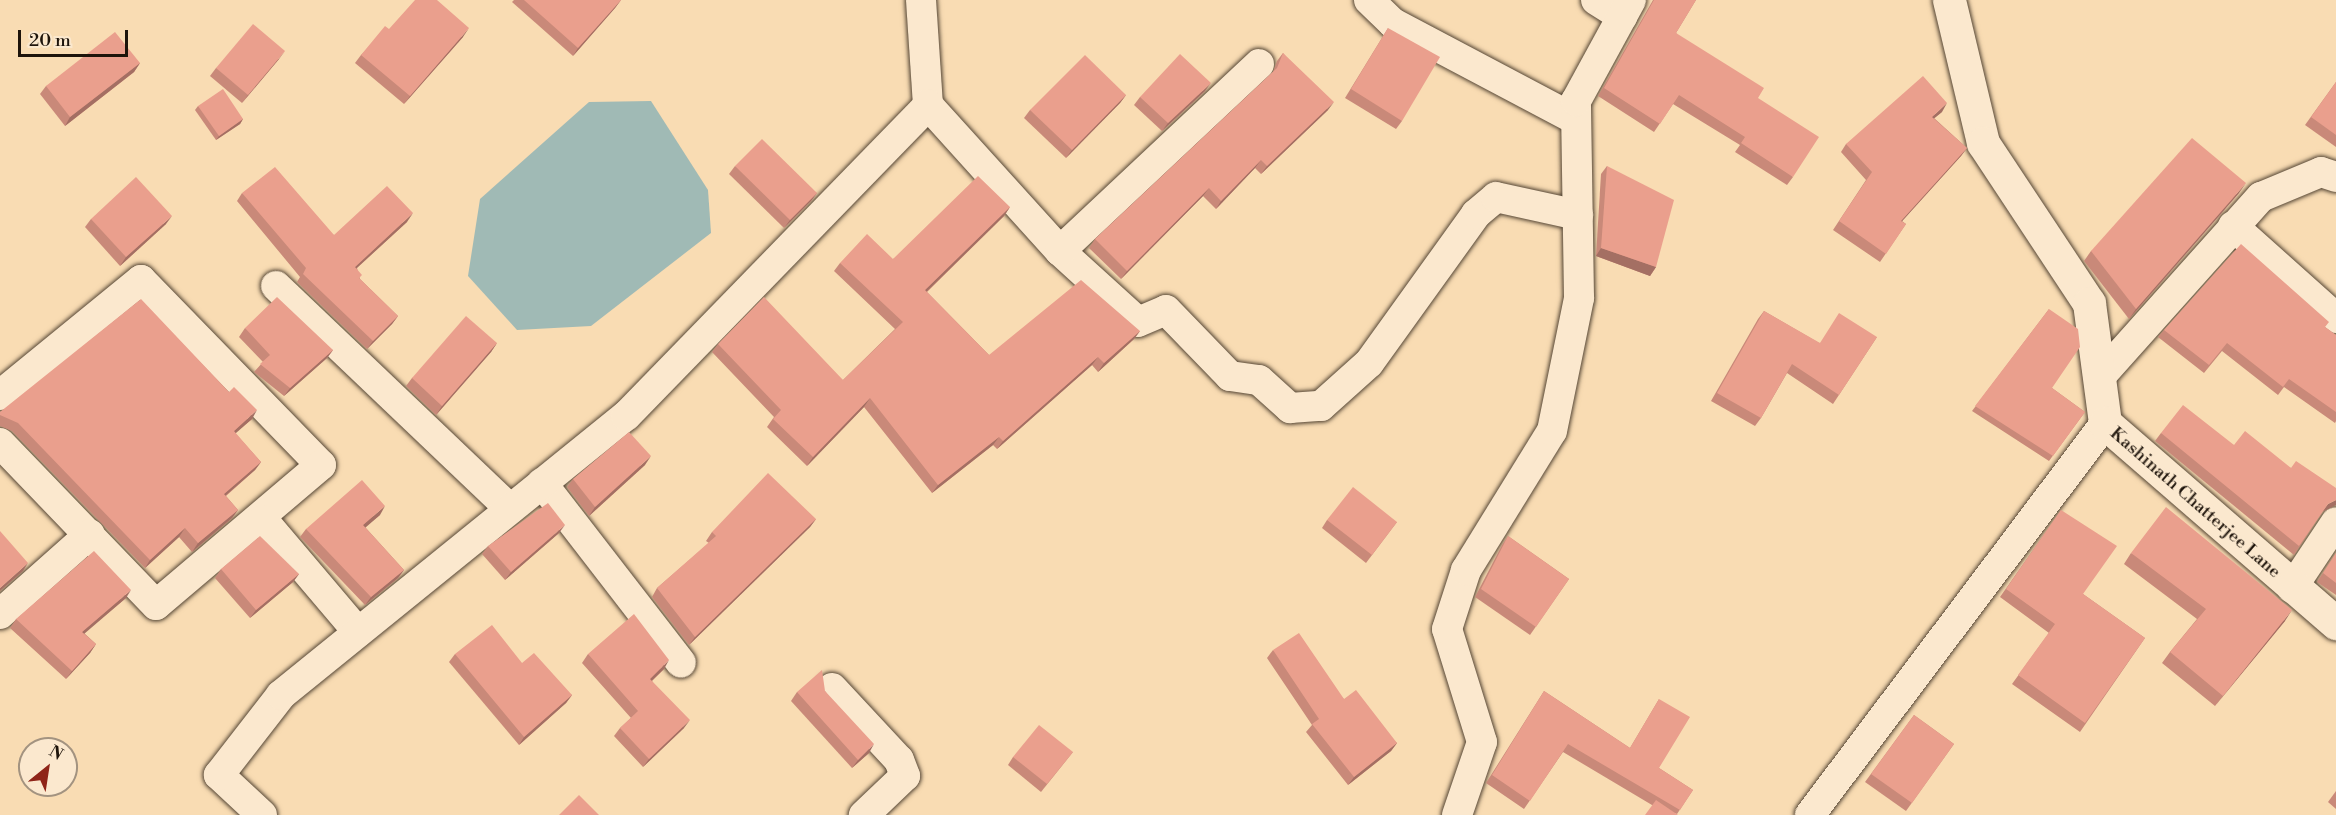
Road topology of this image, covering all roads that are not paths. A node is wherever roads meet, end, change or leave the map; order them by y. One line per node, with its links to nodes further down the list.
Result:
1 (921, 0): 7 (street)
2 (1369, 0): 8 (street)
3 (1596, 0): 5 (street)
4 (1949, 0): 15 (street, Kashinath Chatterjee Lane)
5 (1626, 8): 8 (street)
6 (1259, 64): 12 (street)
7 (928, 105): 12 (street); 19 (street)
8 (1576, 120): 10 (street)
9 (2336, 177): 11 (street)
10 (1578, 215): 12 (street); 30 (street)
11 (2233, 226): 14 (street); 15 (street)
12 (1060, 251)
13 (276, 286): 20 (street)
14 (2336, 318)
15 (2099, 378): 17 (street, Kashinath Chatterjee Lane)
16 (0, 395): 21 (street)
17 (2105, 423): 24 (street, Kashinath Chatterjee Lane); 33 (street)
18 (0, 443): 23 (street)
19 (542, 483): 20 (street); 28 (street)
20 (510, 509): 27 (street)
21 (262, 520): 23 (street); 27 (street)
22 (2336, 522): 24 (street)
23 (90, 534): 25 (street)
24 (2292, 588): 26 (street, Kashinath Chatterjee Lane)
25 (0, 614)
26 (2336, 623)
27 (358, 632): 31 (street)
28 (681, 663)
29 (832, 688): 32 (street)
30 (1464, 813)
31 (262, 815)
32 (864, 815)
33 (1810, 815)

